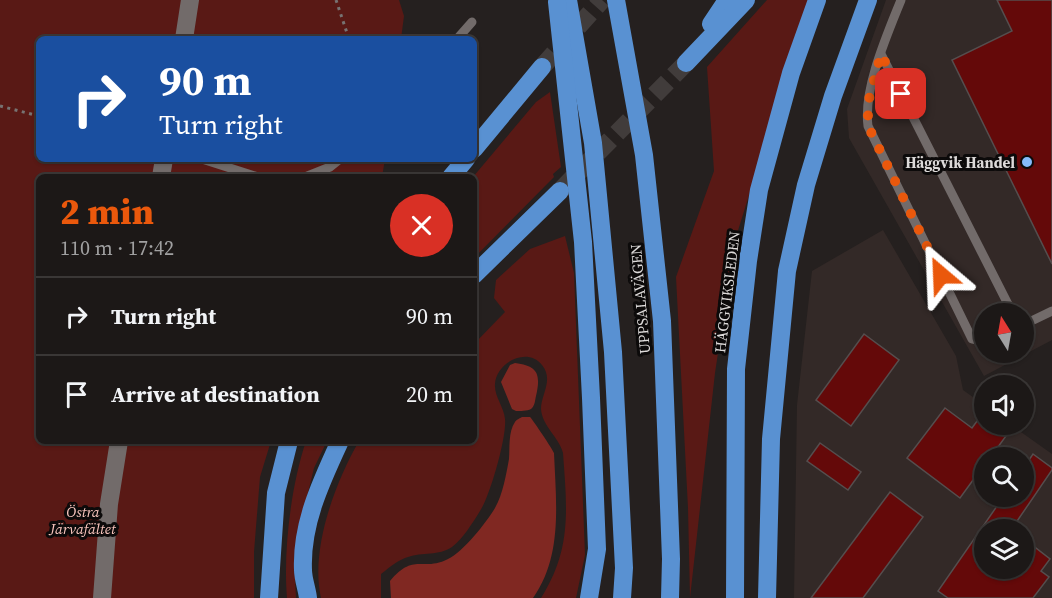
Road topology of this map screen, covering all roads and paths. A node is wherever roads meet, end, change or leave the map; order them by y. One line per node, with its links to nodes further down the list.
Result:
1 (190, 0): 12 (street)
2 (336, 0): 13 (path)
3 (557, 0): 38 (highway)
4 (568, 0): 39 (highway)
5 (616, 0): 40 (highway, UPPSALAVÄGEN)
6 (727, 0): 7 (highway)
7 (746, 0)
8 (817, 0): 41 (highway, HÄGGVIKSLEDEN)
9 (868, 0): 42 (highway)
10 (901, 0): 15 (lane)
11 (472, 22): 14 (lane)
12 (184, 36)
13 (348, 36)
14 (460, 36)
15 (881, 54): 28 (lane); 31 (lane)
16 (542, 67): 19 (highway)
17 (0, 106): 18 (path)
18 (36, 115)
19 (477, 145)
20 (211, 162): 23 (lane)
21 (336, 162): 24 (lane)
22 (464, 162): 25 (highway)
23 (249, 174)
24 (312, 174)
25 (454, 174)
26 (560, 191): 27 (highway)
27 (477, 272)
28 (1007, 303)
29 (1052, 311): 30 (lane)
30 (1034, 320)
31 (974, 340)
32 (119, 444): 35 (street)
33 (288, 444): 36 (highway)
34 (339, 444): 37 (highway)
35 (102, 598)
36 (269, 598)
37 (308, 598)
38 (589, 598)
39 (621, 598)
40 (670, 598)
41 (735, 598)
42 (768, 598)

